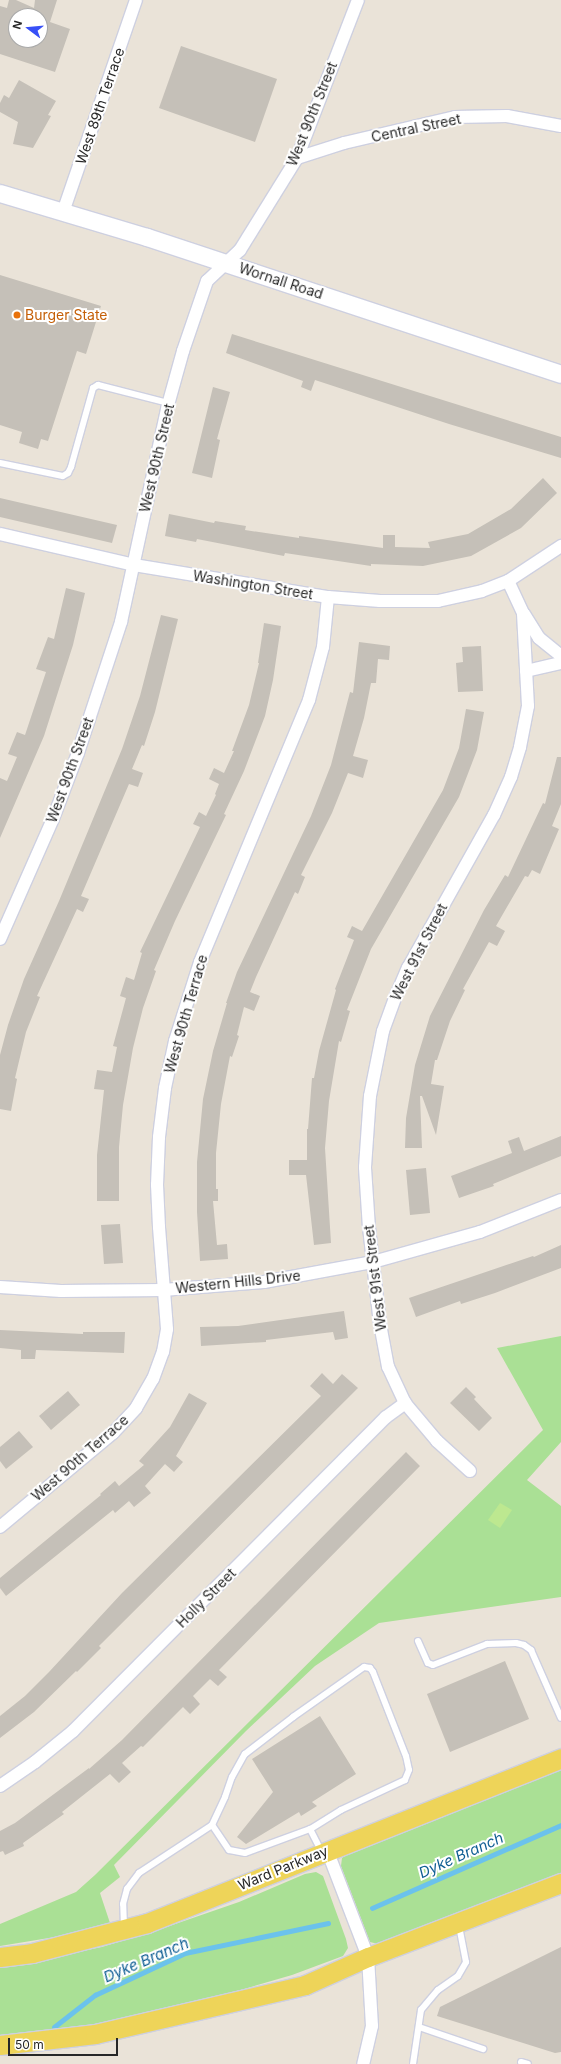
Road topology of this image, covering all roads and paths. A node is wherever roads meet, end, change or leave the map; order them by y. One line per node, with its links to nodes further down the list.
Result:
1 (136, 0): 6 (street, West 89th Terrace)
2 (358, 0): 4 (street, West 90th Street)
3 (560, 123): 4 (street, Central Street)
4 (297, 158): 7 (street, West 90th Street)
5 (0, 193): 6 (main road, Wornall Road)
6 (63, 212): 7 (main road, Wornall Road)
7 (226, 263): 8 (main road, Wornall Road); 9 (street, West 90th Street)
8 (561, 374)
9 (168, 403): 10 (lane); 13 (street, West 90th Street)
10 (0, 463)
11 (0, 534): 13 (street, Washington Street)
12 (561, 546): 14 (street)
13 (134, 564): 15 (street, Washington Street); 20 (street, West 90th Street)
14 (508, 581): 15 (street, Washington Street); 16 (street, West 91st Street)
15 (328, 597): 24 (street, West 90th Terrace)
16 (523, 613): 17 (street); 19 (street, West 91st Street)
17 (561, 656)
18 (561, 663): 19 (street)
19 (526, 671): 22 (street, West 91st Street)
20 (0, 939)
21 (561, 1200): 22 (street, Western Hills Drive)
22 (373, 1262): 24 (street, Western Hills Drive); 25 (street, West 91st Street)
23 (0, 1288): 24 (street, Western Hills Drive)
24 (163, 1290): 27 (street, West 90th Terrace)
25 (405, 1403): 26 (street, West 91st Street); 31 (street, Holly Street)
26 (470, 1471)
27 (0, 1527)
28 (418, 1641): 29 (lane)
29 (561, 1718)
30 (561, 1758): 34 (main road, Ward Parkway)
31 (0, 1786)
32 (212, 1825): 33 (lane); 33 (lane); 37 (lane)
33 (310, 1829): 34 (lane)
34 (324, 1851): 37 (main road, Ward Parkway); 39 (street)
35 (561, 1883): 36 (main road)
36 (458, 1922): 39 (main road); 40 (lane)
37 (125, 1928): 38 (main road, Ward Parkway)
38 (0, 1957)
39 (368, 1957): 41 (main road); 44 (street)
40 (418, 2027): 42 (lane); 45 (lane)
41 (0, 2045)
42 (483, 2049)
43 (521, 2062): 46 (lane)
44 (364, 2064)
45 (413, 2064)
46 (528, 2064)

